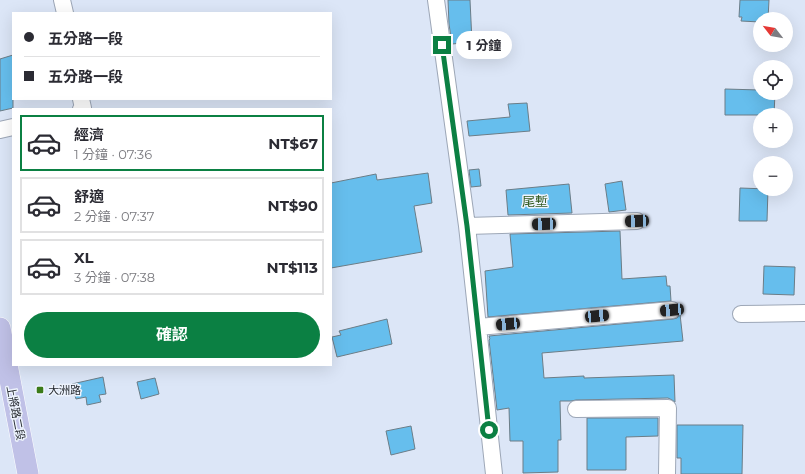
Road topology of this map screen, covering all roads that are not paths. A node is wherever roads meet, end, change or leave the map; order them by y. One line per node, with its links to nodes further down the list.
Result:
1 (62, 0): 3 (street)
2 (436, 0): 7 (street)
3 (65, 12)
4 (12, 127): 5 (street)
5 (0, 130)
6 (637, 221): 7 (street)
7 (467, 226): 11 (street)
8 (672, 310): 11 (street)
9 (805, 313): 10 (street)
10 (741, 314)
11 (478, 327): 15 (street)
12 (0, 328): 14 (main road, 上將路二段)
13 (576, 409): 16 (street)
14 (28, 474)
15 (494, 474)
16 (667, 474)

